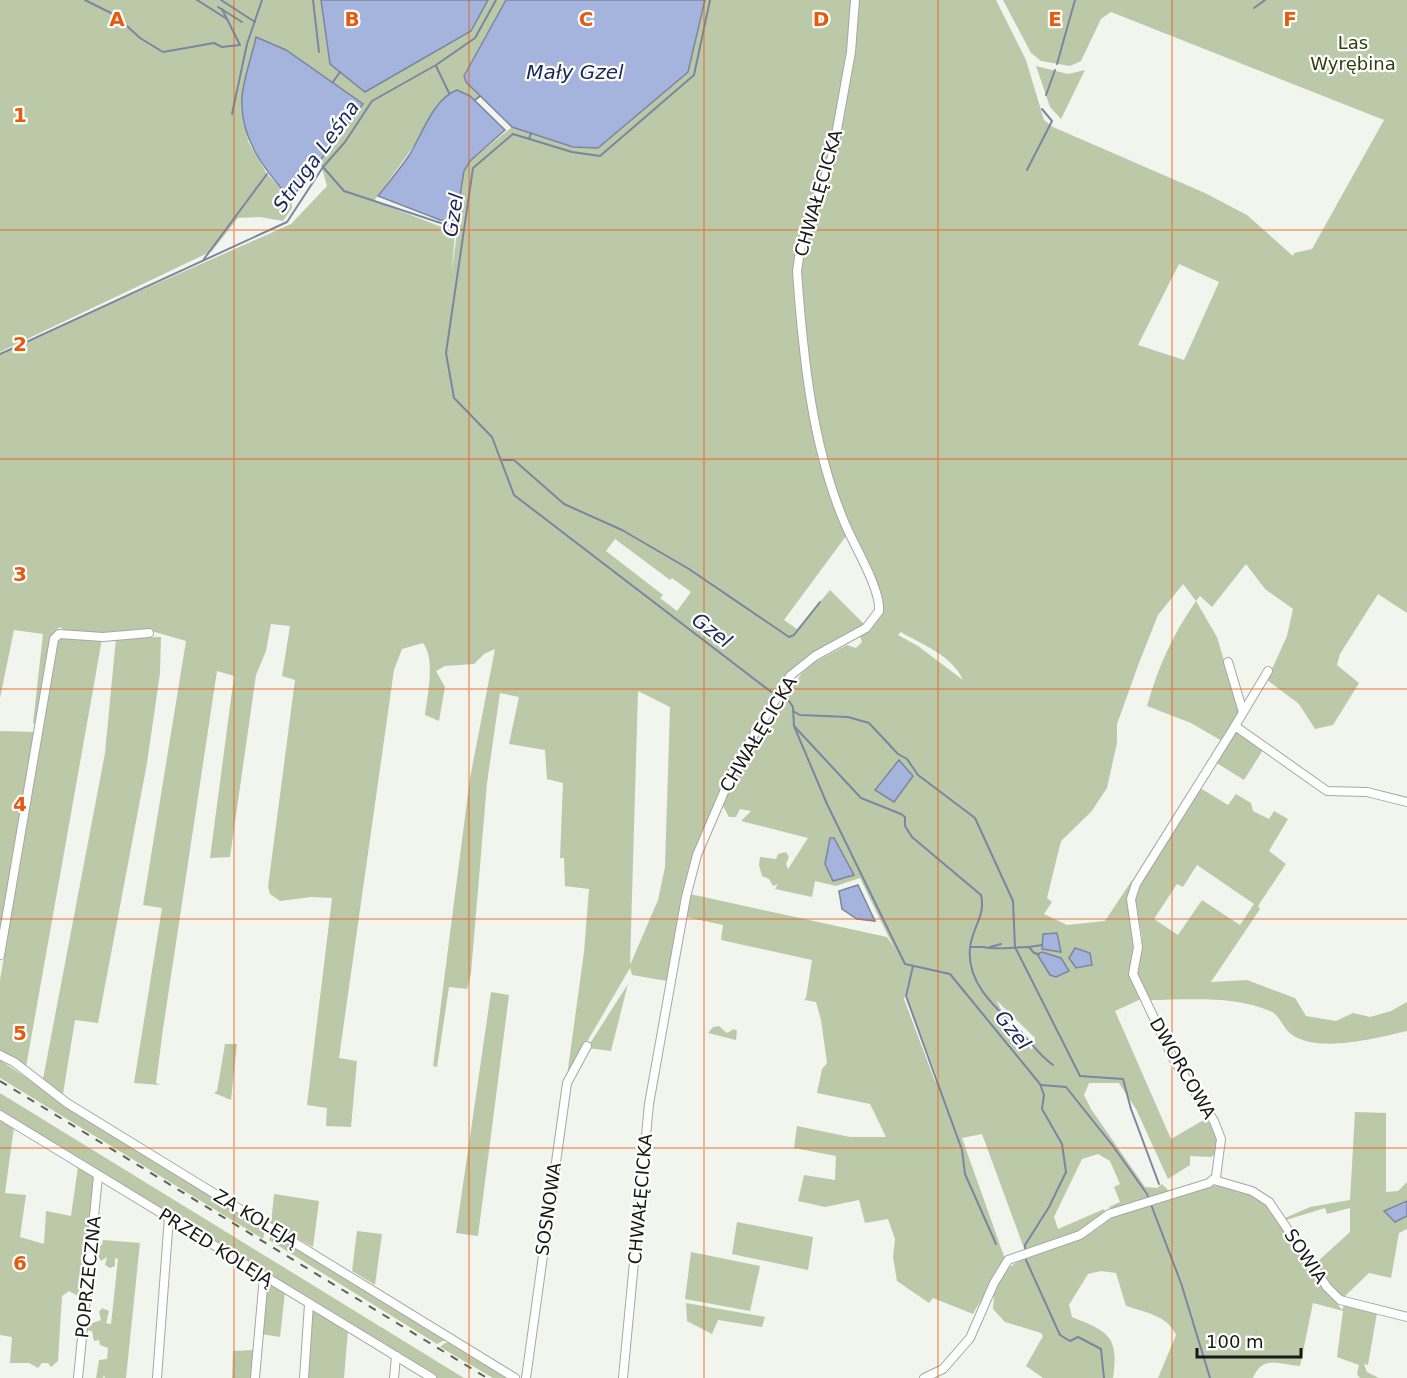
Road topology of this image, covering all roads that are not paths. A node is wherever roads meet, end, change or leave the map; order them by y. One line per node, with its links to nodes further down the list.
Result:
1 (855, 0): 27 (street, CHWAŁĘCICKA)
2 (148, 633): 8 (street)
3 (1228, 662): 5 (street)
4 (1268, 671): 5 (street, DWORCOWA)
5 (1243, 712): 6 (street, DWORCOWA)
6 (1235, 726): 7 (street); 13 (street, DWORCOWA)
7 (1407, 802)
8 (0, 955)
9 (587, 1046): 26 (street, SOSNOWA)
10 (0, 1055): 25 (street, ZA KOLEJĄ)
11 (0, 1115): 12 (street, PRZED KOLEJĄ)
12 (98, 1176): 14 (street, PRZED KOLEJĄ); 19 (street, POPRZECZNA)
13 (1214, 1180): 17 (street, SOWIA); 28 (street)
14 (169, 1217): 15 (street, PRZED KOLEJĄ); 20 (street)
15 (264, 1276): 16 (street, PRZED KOLEJĄ); 21 (street)
16 (309, 1304): 18 (street, PRZED KOLEJĄ); 22 (street)
17 (1407, 1317)
18 (396, 1356): 23 (street); 24 (street, PRZED KOLEJĄ)
19 (78, 1378)
20 (157, 1378)
21 (255, 1378)
22 (304, 1378)
23 (394, 1378)
24 (432, 1378)
25 (515, 1378)
26 (526, 1378)
27 (622, 1378)
28 (924, 1378)

